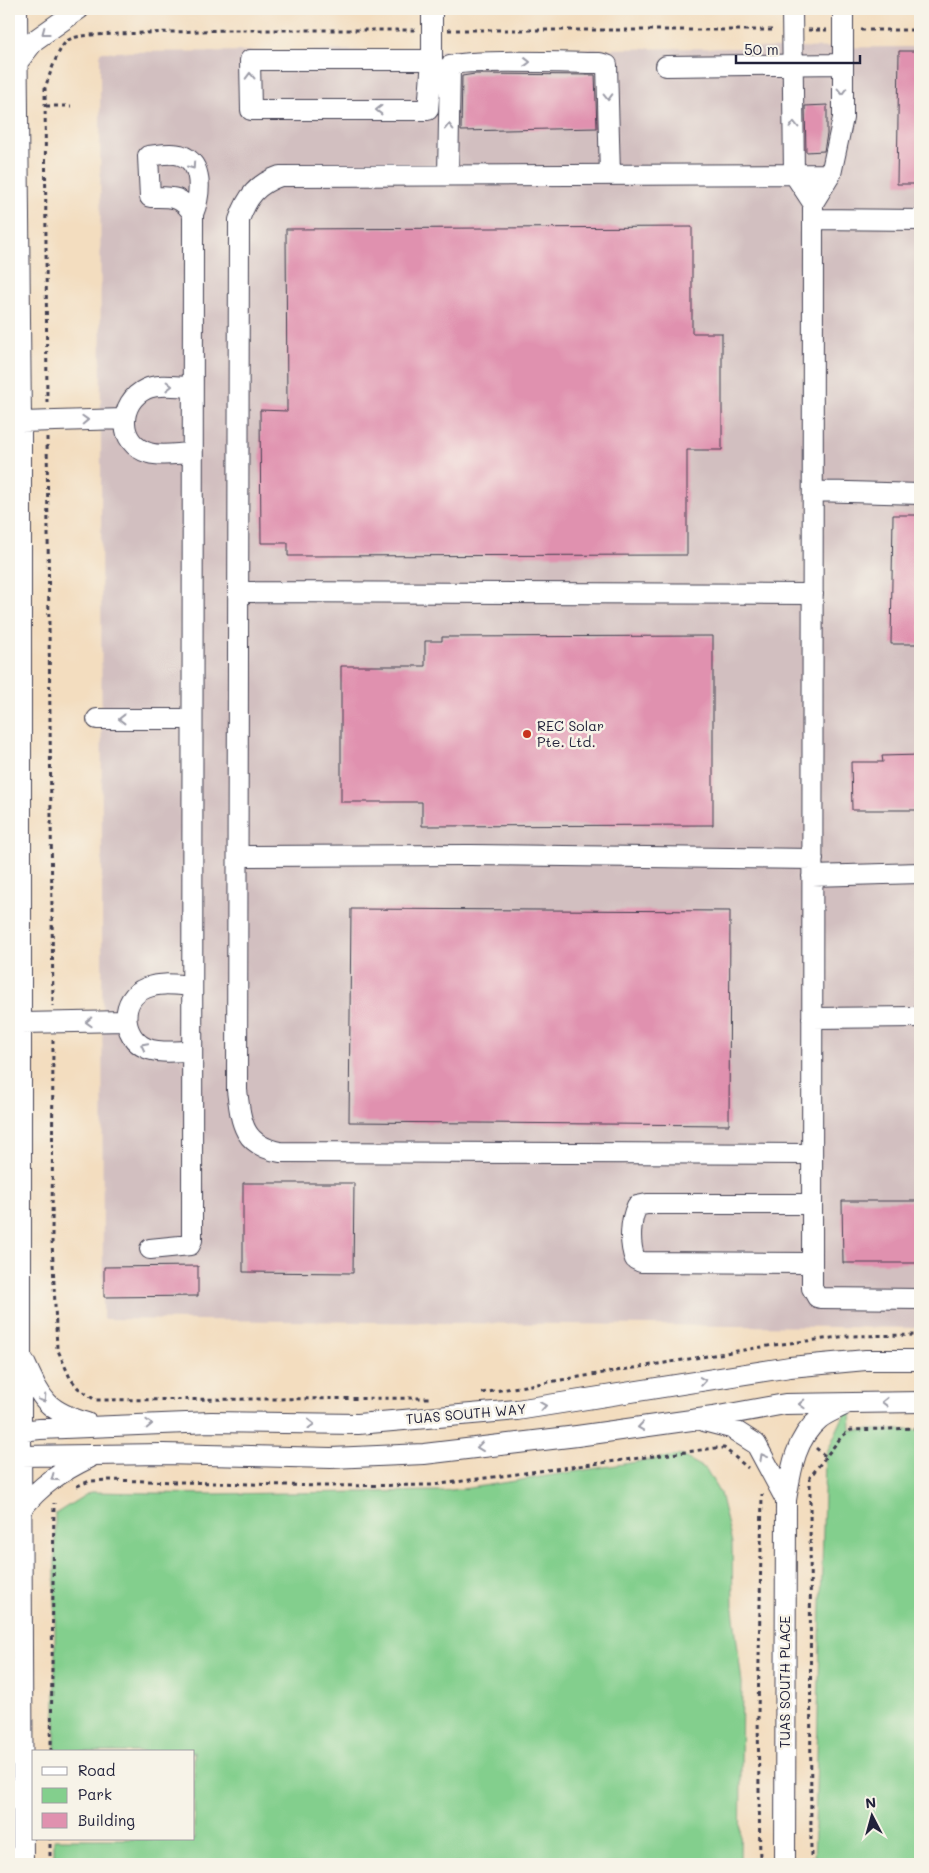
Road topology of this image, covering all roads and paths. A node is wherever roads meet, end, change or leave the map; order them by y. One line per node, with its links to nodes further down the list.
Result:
1 (17, 9): 11 (street)
2 (79, 9): 11 (street, one-way to 11)
3 (432, 9): 6 (street)
4 (792, 9): 7 (street)
5 (843, 9): 8 (street)
6 (432, 30): 7 (path); 10 (street); 15 (path)
7 (793, 30): 8 (path); 12 (street)
8 (842, 30): 9 (path); 13 (street)
9 (920, 30)
10 (432, 60): 10 (street, one-way to 10)
11 (17, 62): 28 (street)
12 (793, 64): 13 (street); 14 (street); 17 (street, one-way to 12)
13 (842, 64): 18 (street, one-way to 18)
14 (666, 66)
15 (46, 106): 16 (path); 27 (path)
16 (71, 106)
17 (794, 174): 18 (street); 20 (street); 21 (street)
18 (831, 174): 21 (street)
19 (448, 175): 20 (street); 20 (street, one-way to 20); 32 (street)
20 (610, 175)
21 (813, 211): 23 (street); 30 (street)
22 (193, 214): 25 (street)
23 (911, 219): 24 (street)
24 (920, 228)
25 (192, 387): 26 (street, one-way to 25); 29 (street)
26 (124, 419): 27 (street, one-way to 26); 29 (street)
27 (47, 421): 28 (street); 44 (path)
28 (22, 422): 43 (street)
29 (192, 453): 35 (street)
30 (813, 491): 31 (street); 33 (street)
31 (920, 494)
32 (238, 592): 33 (street); 36 (street)
33 (813, 594): 37 (street)
34 (97, 719): 35 (street, one-way to 34)
35 (192, 719): 39 (street)
36 (238, 856): 37 (street); 46 (street)
37 (813, 868): 38 (street); 41 (street)
38 (920, 873)
39 (192, 986): 42 (street); 45 (street)
40 (920, 1017): 41 (street)
41 (812, 1018): 46 (street)
42 (126, 1021): 44 (street, one-way to 44); 45 (street, one-way to 42)
43 (22, 1023): 44 (street); 52 (street)
44 (53, 1023): 55 (path)
45 (192, 1051): 48 (street)
46 (812, 1154): 47 (street)
47 (812, 1204): 49 (street); 49 (street)
48 (150, 1248)
49 (812, 1263): 50 (street)
50 (920, 1299)
51 (920, 1336): 54 (path)
52 (21, 1355): 59 (street, one-way to 59); 61 (street)
53 (920, 1360): 59 (street, TUAS SOUTH WAY, one-way to 53)
54 (473, 1394)
55 (438, 1397)
56 (850, 1402): 57 (street, one-way to 56); 58 (street, one-way to 58); 68 (street, TUAS SOUTH PLACE)
57 (920, 1402)
58 (696, 1419): 63 (street, one-way to 63); 68 (street, TUAS SOUTH PLACE, one-way to 58)
59 (100, 1427): 61 (street, TUAS SOUTH WAY)
60 (920, 1428): 76 (path)
61 (15, 1433): 62 (street)
62 (15, 1455): 63 (street); 69 (street)
63 (93, 1456): 69 (street, one-way to 69)
64 (753, 1473): 65 (path)
65 (71, 1488)
66 (762, 1488): 74 (path)
67 (59, 1499): 70 (path)
68 (786, 1500): 75 (street, TUAS SOUTH PLACE)
69 (21, 1510): 72 (street)
70 (50, 1750)
71 (50, 1840): 73 (path)
72 (23, 1864)
73 (50, 1864)
74 (760, 1864)
75 (785, 1864)
76 (811, 1864)

